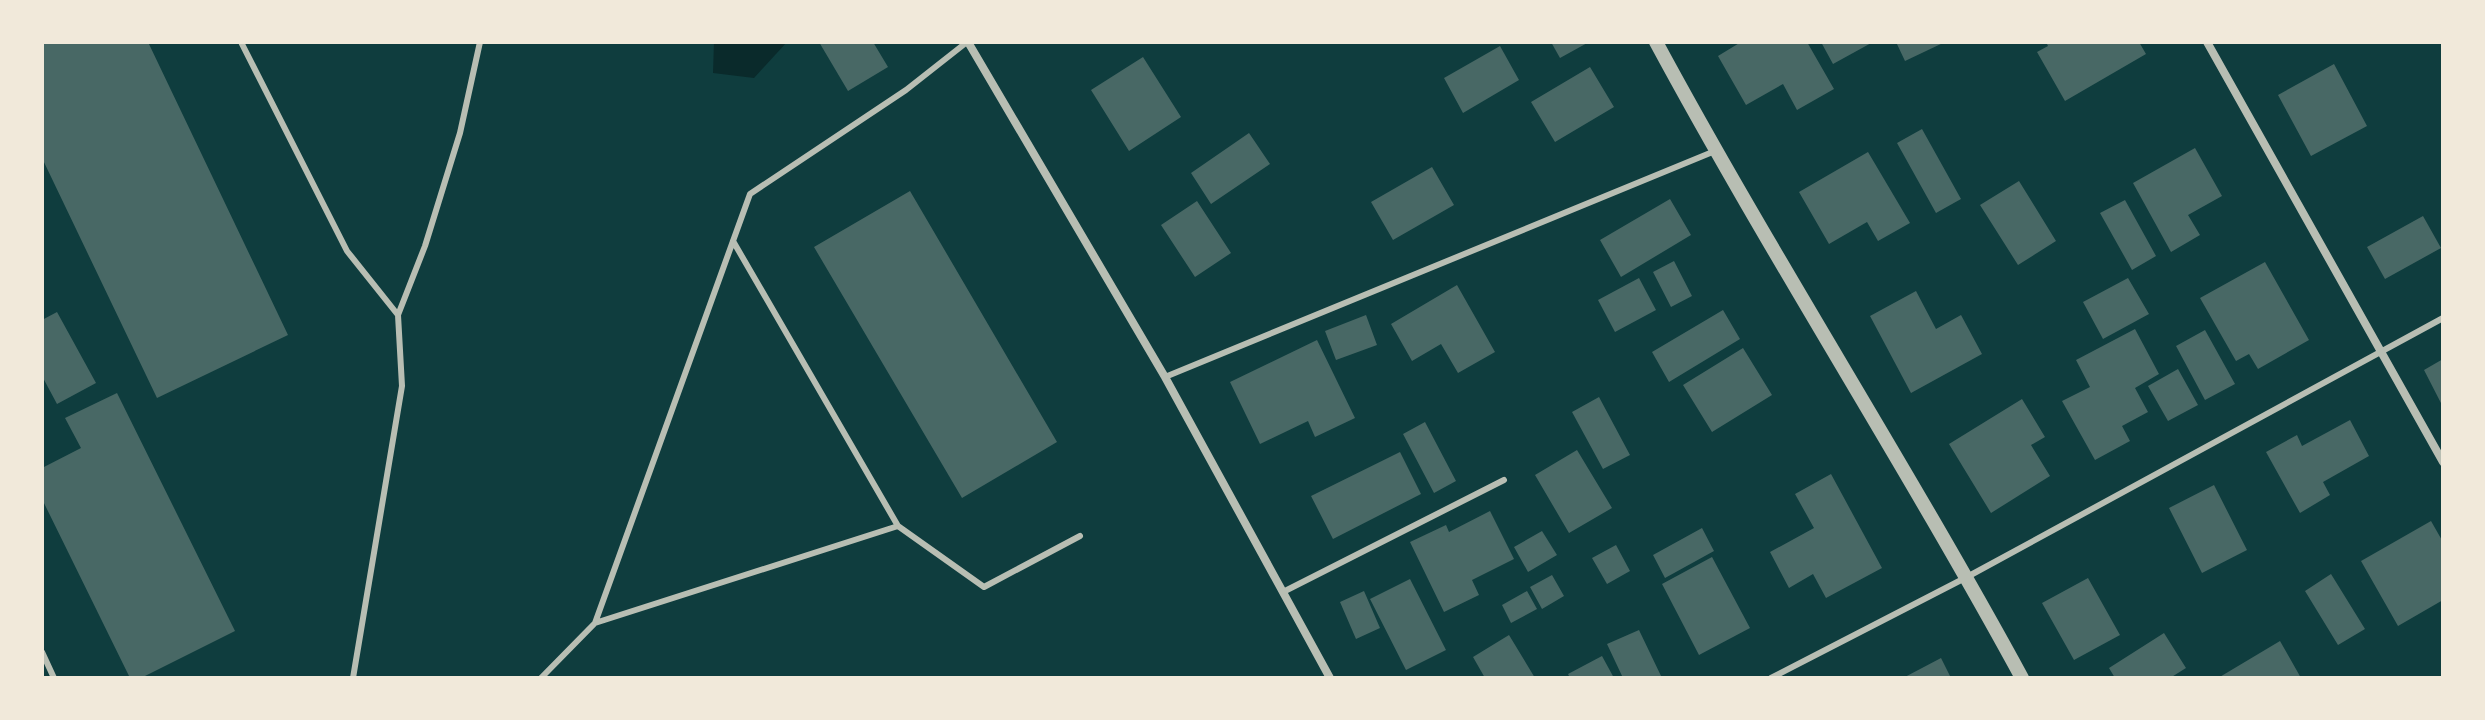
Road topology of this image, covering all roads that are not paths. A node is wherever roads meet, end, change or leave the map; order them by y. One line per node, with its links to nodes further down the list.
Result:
1 (241, 42): 8 (lane)
2 (480, 42): 8 (lane)
3 (967, 42): 7 (lane); 11 (street)
4 (1656, 42): 6 (street)
5 (2207, 42): 10 (street)
6 (1715, 151): 11 (lane); 16 (street)
7 (733, 241): 14 (lane); 18 (lane)
8 (398, 315): 21 (lane)
9 (2443, 318): 10 (lane)
10 (2382, 353): 12 (street); 16 (lane)
11 (1165, 377): 17 (street)
12 (2443, 462)
13 (1504, 480): 17 (lane)
14 (898, 526): 15 (lane); 18 (lane)
15 (1080, 536)
16 (1967, 577): 24 (lane); 25 (street)
17 (1283, 592): 23 (street)
18 (595, 623): 22 (lane)
19 (42, 652): 20 (lane)
20 (54, 678)
21 (353, 678)
22 (541, 678)
23 (1330, 678)
24 (1771, 678)
25 (2022, 678)

